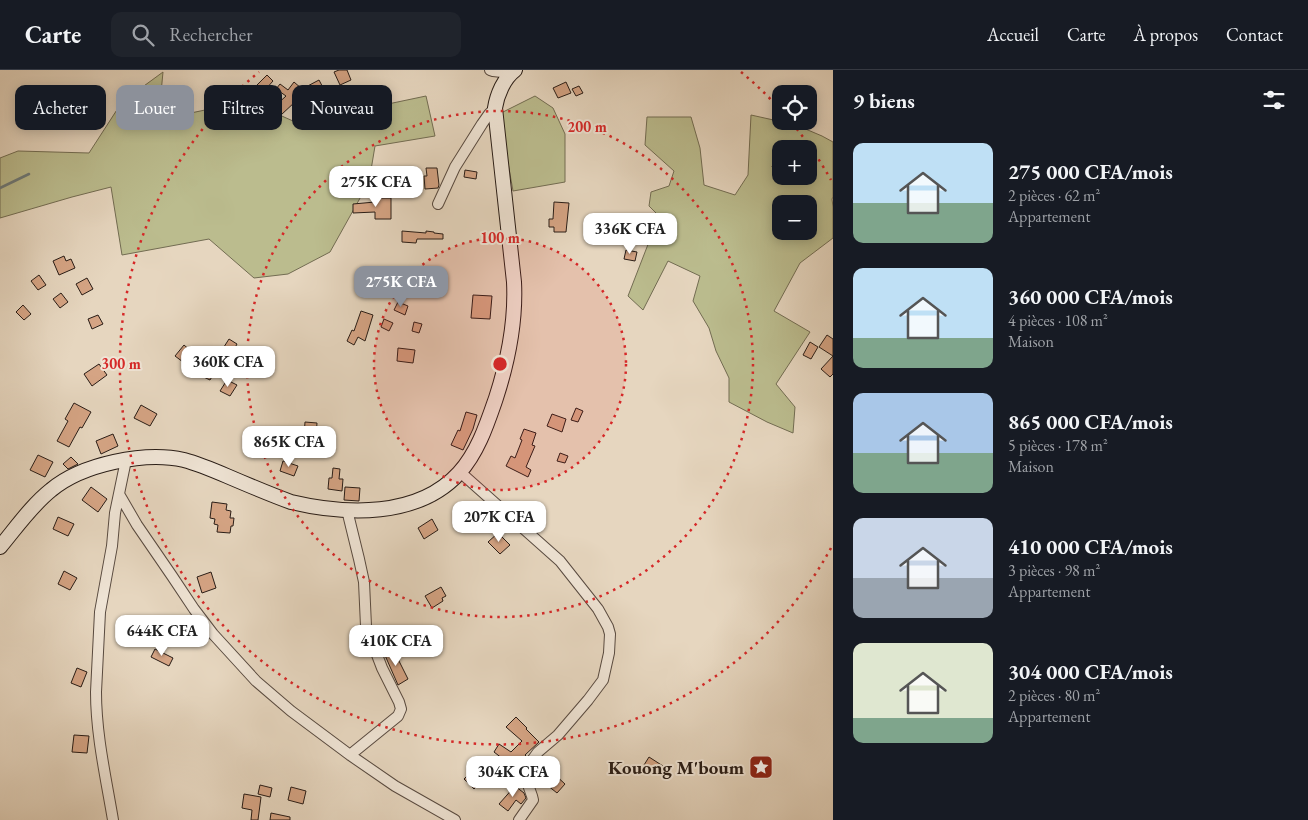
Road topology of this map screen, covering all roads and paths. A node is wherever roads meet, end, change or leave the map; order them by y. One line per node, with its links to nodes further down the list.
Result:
1 (492, 71): 2 (street); 3 (street)
2 (513, 71): 3 (street)
3 (501, 89): 4 (street)
4 (495, 108): 5 (street); 7 (street)
5 (438, 204)
6 (126, 460): 8 (street); 9 (street); 10 (street)
7 (460, 472): 9 (street); 14 (street)
8 (119, 494): 11 (street); 12 (street)
9 (347, 510): 11 (street)
10 (0, 547)
11 (350, 755): 13 (street)
12 (113, 820)
13 (455, 820)
14 (519, 820)

